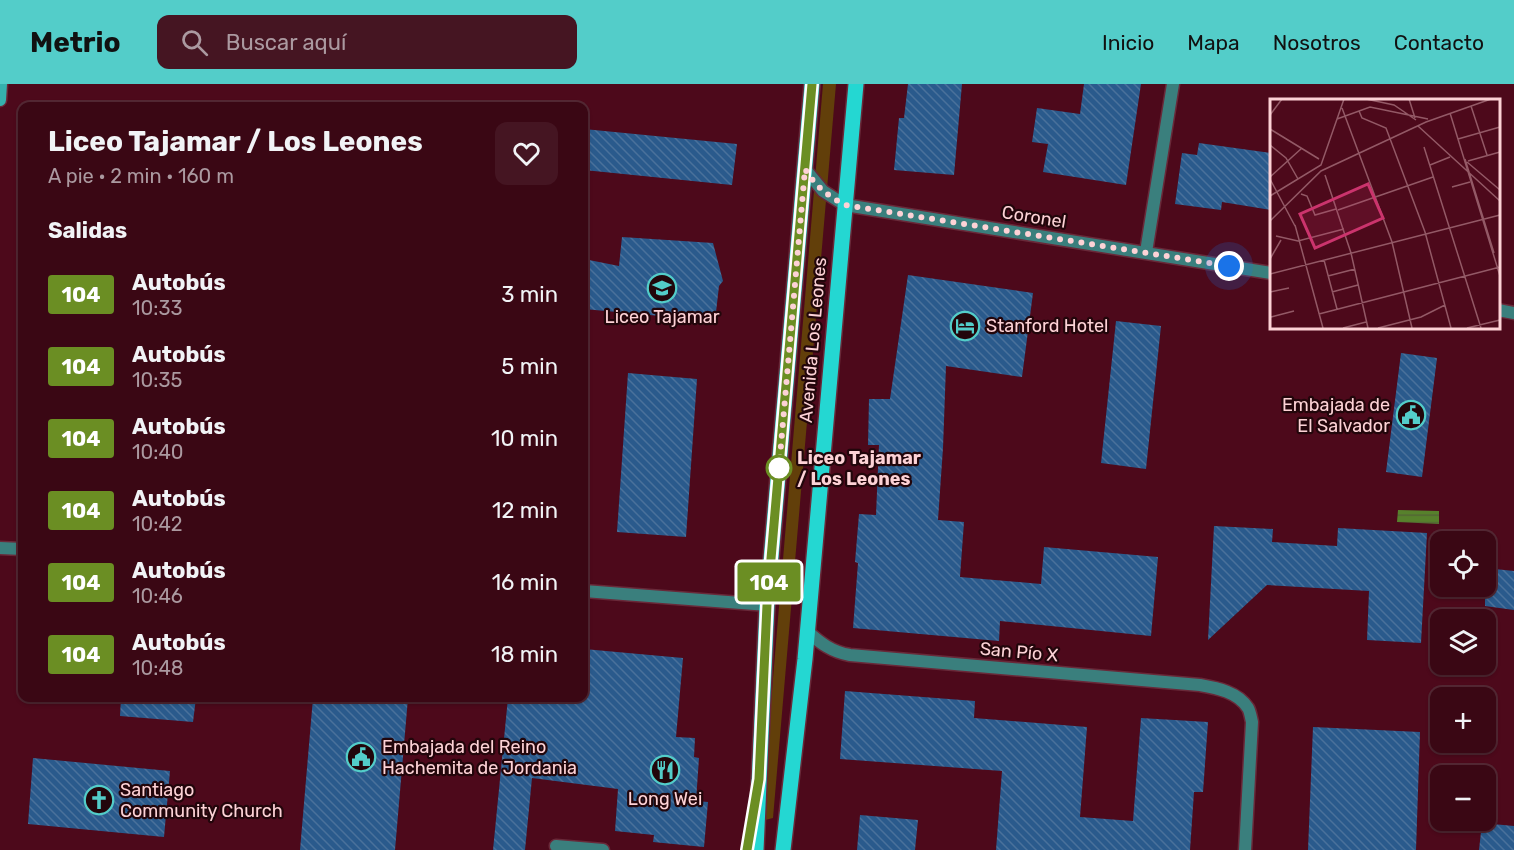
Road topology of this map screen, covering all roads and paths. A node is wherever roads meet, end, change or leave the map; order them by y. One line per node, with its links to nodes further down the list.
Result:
1 (1, 84): 5 (street)
2 (812, 84): 6 (main road, Avenida Los Leones)
3 (856, 84): 7 (main road, Avenida Los Leones)
4 (1173, 84): 8 (street)
5 (0, 100)
6 (805, 169): 7 (street, Coronel); 15 (main road, Avenida Los Leones)
7 (845, 205): 8 (street, Coronel); 16 (main road, Avenida Los Leones)
8 (1146, 252): 9 (street, Coronel)
9 (1270, 273)
10 (1499, 310): 11 (street)
11 (1514, 313)
12 (18, 544): 13 (street)
13 (0, 548)
14 (588, 591): 15 (street)
15 (767, 605): 17 (main road, Avenida Los Leones)
16 (807, 631): 22 (main road, Avenida Los Leones); 23 (street, San Pío X)
17 (759, 779): 20 (main road); 21 (main road, Avenida Los Leones)
18 (556, 846): 19 (street)
19 (603, 850)
20 (747, 850)
21 (756, 850)
22 (783, 850)
23 (1245, 850)

